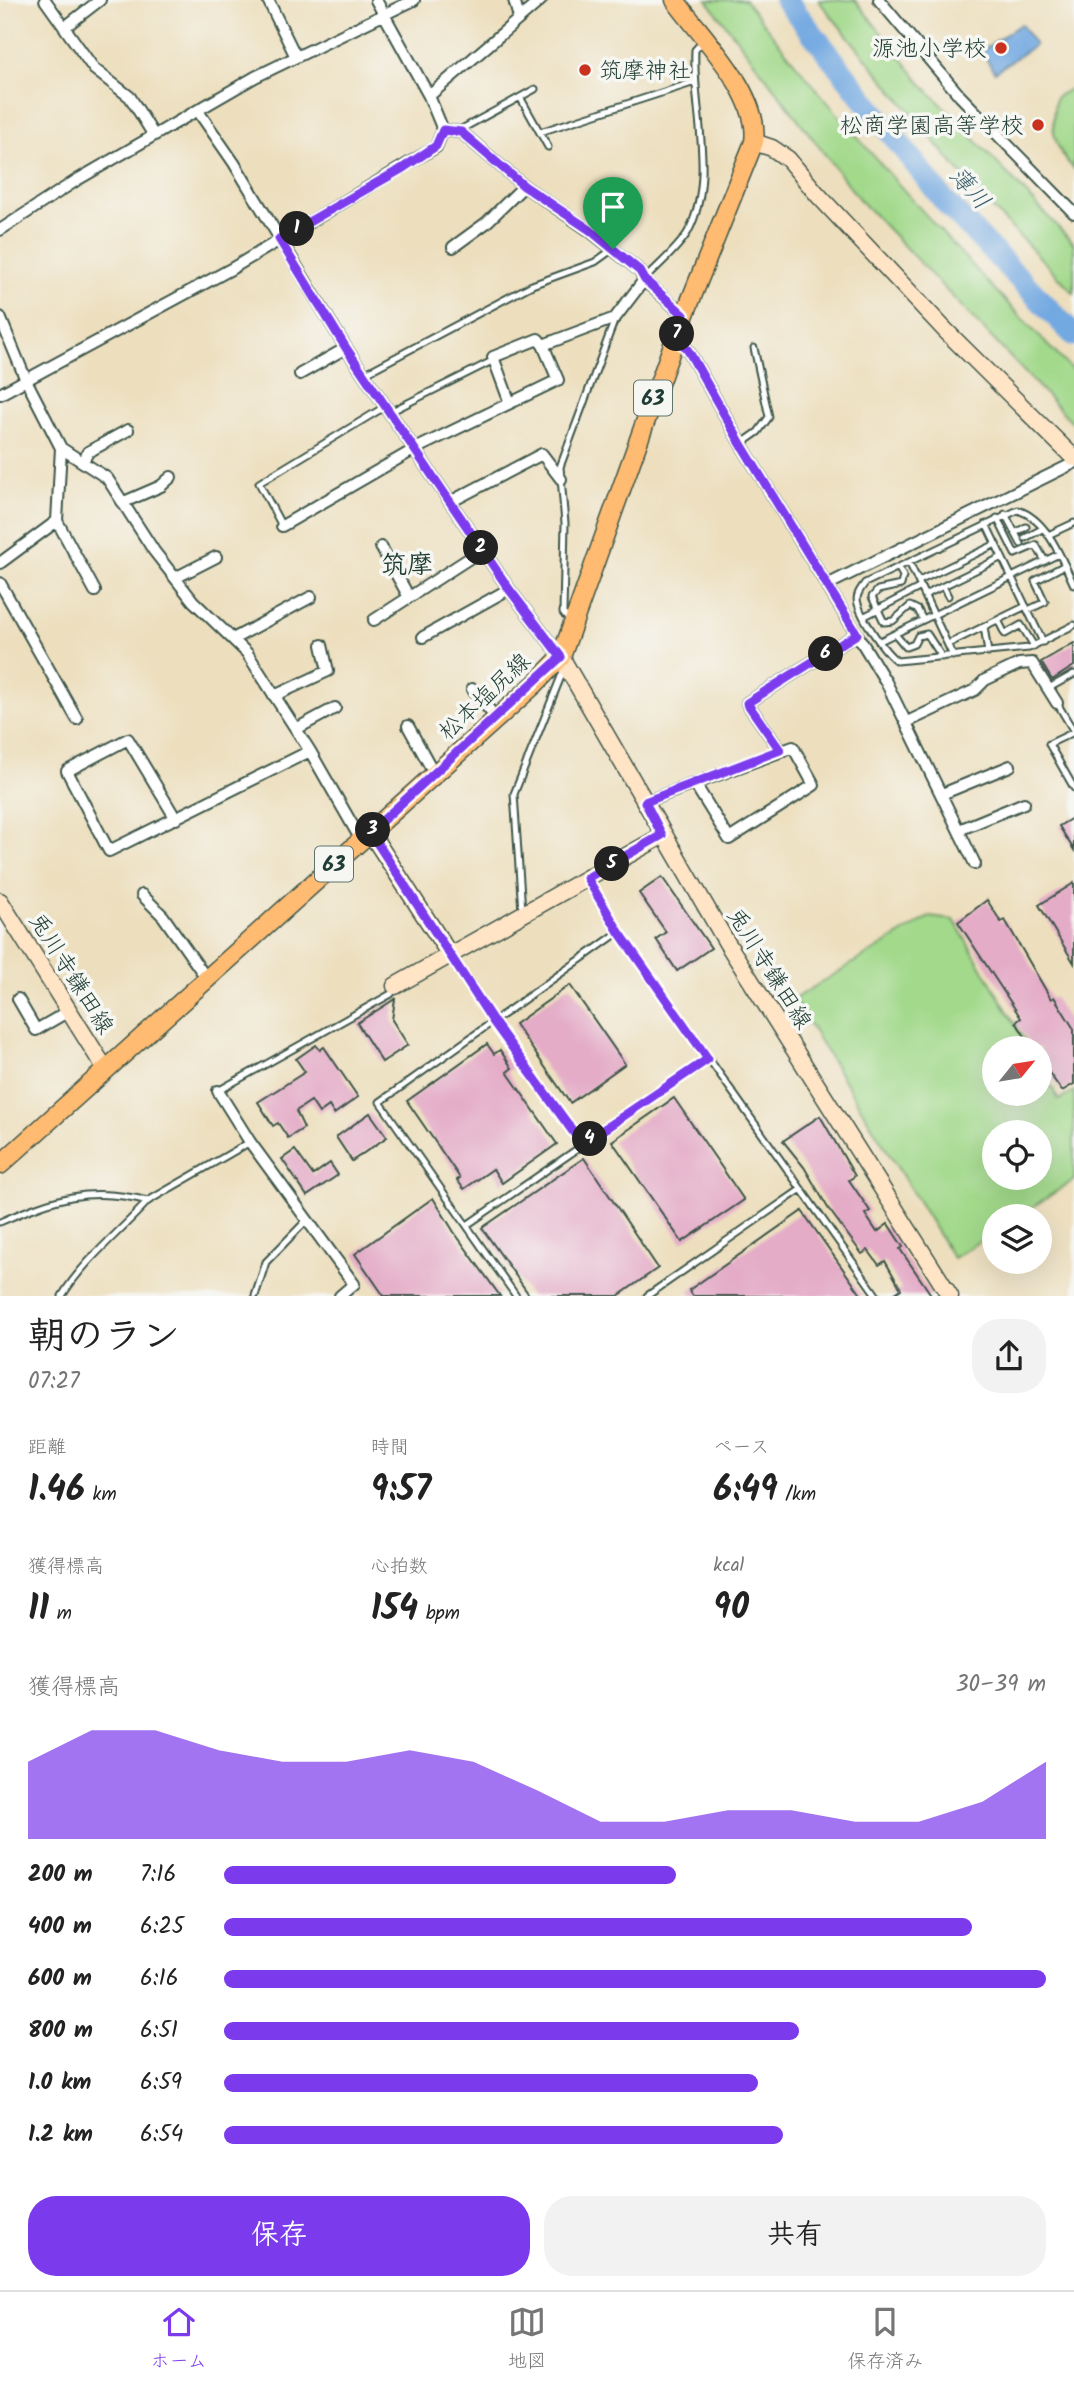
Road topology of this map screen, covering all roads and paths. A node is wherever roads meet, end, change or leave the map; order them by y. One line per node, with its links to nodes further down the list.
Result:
1 (45, 0): 12 (street)
2 (100, 0): 12 (street)
3 (268, 0): 14 (street)
4 (376, 0): 10 (street)
5 (414, 0): 10 (street)
6 (513, 0): 11 (street)
7 (541, 0): 11 (street)
8 (675, 0): 13 (main road, 松本塩尻線 / 63)
9 (879, 0): 29 (street)
10 (384, 15): 14 (street); 17 (street)
11 (519, 18): 17 (street)
12 (65, 27): 25 (street)
13 (704, 40): 15 (lane); 26 (main road, 松本塩尻線 / 63)
14 (296, 57): 20 (street)
15 (695, 82): 21 (lane); 34 (lane)
16 (535, 89): 18 (lane)
17 (429, 96): 22 (street)
18 (520, 97): 23 (lane); 24 (lane)
19 (602, 102): 21 (lane)
20 (198, 111): 25 (street); 31 (street)
21 (606, 111): 24 (lane)
22 (443, 130): 23 (street); 31 (street)
23 (458, 132): 28 (street)
24 (540, 132): 27 (lane)
25 (153, 134): 30 (street)
26 (754, 142): 35 (main road, 松本塩尻線 / 63); 53 (main road)
27 (548, 147)
28 (524, 186): 32 (street); 33 (street)
29 (1074, 213)
30 (0, 230)
31 (279, 239): 40 (street); 45 (street)
32 (453, 247)
33 (613, 249): 34 (street); 44 (lane)
34 (645, 280): 35 (street); 37 (street)
35 (684, 315): 38 (main road, 松本塩尻線 / 63)
36 (0, 317): 45 (street)
37 (615, 318): 39 (street); 57 (lane)
38 (675, 340): 50 (street); 105 (main road, 松本塩尻線 / 63)
39 (543, 345): 42 (street); 47 (street)
40 (346, 348): 43 (street); 44 (street)
41 (754, 348): 50 (lane)
42 (492, 361): 47 (street); 48 (lane)
43 (300, 374)
44 (364, 374): 48 (street)
45 (26, 380): 46 (street); 51 (street)
46 (0, 394)
47 (510, 403): 52 (street)
48 (388, 409): 52 (street); 65 (lane)
49 (128, 430): 54 (street)
50 (741, 444): 88 (street)
51 (61, 448): 54 (street); 62 (street)
52 (415, 449): 59 (street); 65 (street)
53 (1074, 458)
54 (83, 461): 58 (street)
55 (1074, 463): 88 (street)
56 (171, 477): 58 (street)
57 (561, 479): 59 (street); 105 (lane)
58 (124, 502): 86 (street)
59 (450, 502): 74 (street)
60 (1005, 514): 61 (lane); 67 (lane); 68 (lane)
61 (997, 518): 64 (lane); 80 (lane)
62 (57, 521): 82 (street); 93 (street)
63 (1074, 523): 69 (lane)
64 (986, 524): 71 (lane); 81 (lane)
65 (282, 526)
66 (1026, 527): 68 (lane)
67 (1042, 529): 69 (lane); 70 (lane)
68 (1015, 533): 72 (lane)
69 (1048, 535): 76 (lane)
70 (1025, 538)
71 (996, 544): 78 (lane); 89 (lane)
72 (1021, 544)
73 (381, 547): 79 (street)
74 (482, 550): 92 (street); 97 (street)
75 (398, 553): 79 (street)
76 (1059, 554): 80 (lane); 83 (lane)
77 (216, 556): 86 (street)
78 (1002, 557): 85 (lane); 91 (lane)
79 (387, 559): 97 (street)
80 (1045, 561): 85 (lane)
81 (909, 562): 84 (lane); 89 (lane)
82 (0, 563)
83 (1065, 565): 90 (lane); 98 (lane)
84 (898, 567): 99 (lane); 101 (lane)
85 (1012, 577): 98 (lane); 100 (lane)
86 (175, 578): 112 (street)
87 (0, 583): 129 (street)
88 (829, 584): 109 (street)
89 (920, 584): 94 (lane); 99 (lane)
90 (1074, 584)
91 (943, 586): 94 (lane); 95 (lane)
92 (509, 589): 108 (street); 122 (street)
93 (95, 591)
94 (925, 595): 100 (lane)
95 (948, 596)
96 (312, 597): 112 (street)
97 (409, 597): 102 (street)
98 (1027, 608): 103 (lane); 114 (lane)
99 (877, 610): 101 (lane); 104 (lane)
100 (934, 615): 104 (lane); 116 (lane)
101 (865, 616): 113 (lane)
102 (374, 620)
103 (998, 620): 107 (lane); 118 (lane)
104 (923, 621): 110 (lane)
105 (572, 625): 122 (main road, 松本塩尻線 / 63)
106 (1074, 625): 114 (lane)
107 (984, 626): 116 (lane); 119 (lane)
108 (434, 631): 111 (street); 115 (street)
109 (857, 634): 131 (street); 135 (street)
110 (895, 634): 113 (lane); 121 (lane)
111 (423, 638)
112 (233, 639): 126 (street)
113 (880, 641): 121 (lane)
114 (1043, 642): 118 (lane)
115 (440, 643)
116 (948, 644): 120 (lane)
117 (322, 645): 126 (street)
118 (1034, 646): 119 (lane)
119 (988, 653): 120 (lane)
120 (953, 656): 121 (lane)
121 (942, 657)
122 (563, 662): 130 (main road, 松本塩尻線 / 63); 142 (main road, 兎川寺鎌田線); 152 (lane)
123 (1074, 674): 125 (lane)
124 (472, 688): 130 (street)
125 (1048, 690): 127 (street); 131 (street)
126 (274, 696): 133 (street)
127 (1057, 703): 134 (lane)
128 (335, 708): 133 (street)
129 (77, 719)
130 (497, 719): 138 (main road, 松本塩尻線 / 63)
131 (907, 722): 141 (street)
132 (408, 726): 138 (street)
133 (296, 729): 136 (street)
134 (1073, 731): 140 (lane)
135 (780, 750): 139 (street); 139 (street)
136 (310, 751): 144 (street); 147 (street)
137 (1010, 765): 141 (street)
138 (435, 775): 147 (main road, 松本塩尻線 / 63)
139 (695, 784): 142 (street)
140 (1074, 788)
141 (942, 794): 145 (street)
142 (645, 802): 146 (main road, 兎川寺鎌田線)
143 (1024, 803): 145 (street)
144 (176, 819): 144 (street)
145 (959, 830): 148 (street)
146 (662, 835): 149 (main road); 177 (main road, 兎川寺鎌田線)
147 (366, 836): 154 (main road); 155 (main road, 松本塩尻線 / 63)
148 (975, 864)
149 (587, 878): 152 (main road); 153 (lane)
150 (142, 895): 155 (street)
151 (0, 901): 158 (main road, 兎川寺鎌田線)
152 (522, 914): 154 (main road)
153 (619, 932): 159 (lane); 160 (lane)
154 (450, 955): 156 (main road); 159 (lane)
155 (207, 979): 161 (main road, 松本塩尻線 / 63)
156 (395, 986): 162 (lane)
157 (18, 999): 158 (street)
158 (69, 1011): 161 (main road, 兎川寺鎌田線)
159 (493, 1021): 164 (lane); 170 (lane)
160 (708, 1059): 164 (lane); 166 (lane)
161 (106, 1070): 165 (main road, 松本塩尻線 / 63)
162 (218, 1091): 163 (street)
163 (250, 1142): 167 (lane); 168 (street)
164 (582, 1144): 170 (lane)
165 (1, 1160)
166 (800, 1190): 175 (lane); 176 (lane)
167 (148, 1201): 169 (lane); 171 (lane)
168 (308, 1218): 172 (lane); 173 (street)
169 (0, 1222)
170 (467, 1225): 174 (lane)
171 (62, 1296)
172 (255, 1296)
173 (340, 1296)
174 (516, 1296)
175 (647, 1296)
176 (877, 1296)
177 (950, 1296)

